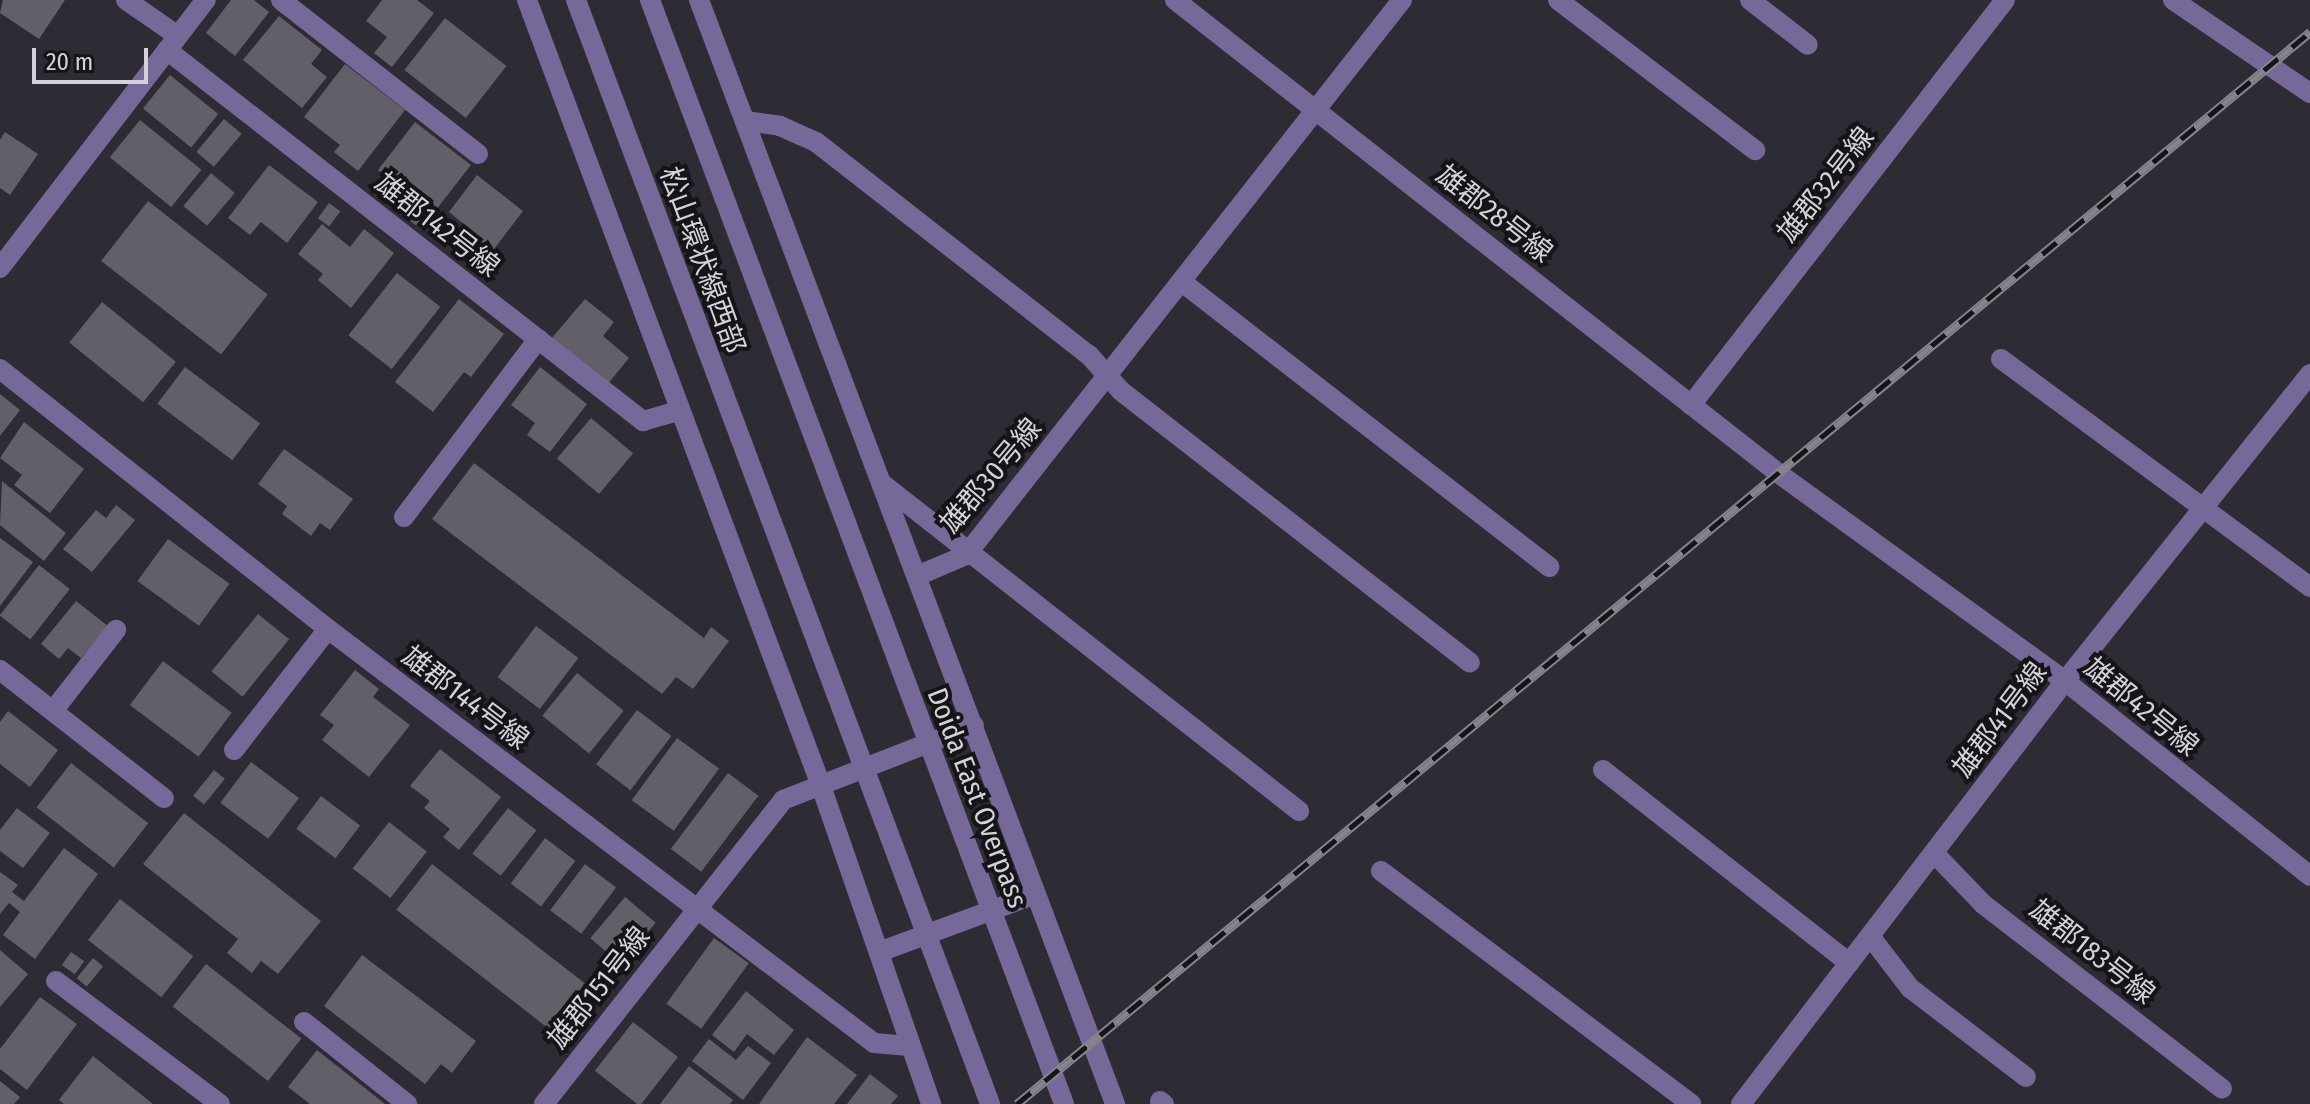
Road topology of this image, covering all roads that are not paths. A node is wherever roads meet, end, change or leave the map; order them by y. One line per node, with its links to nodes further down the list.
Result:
1 (126, 0): 14 (street, 雄郡142号線)
2 (206, 0): 14 (street)
3 (281, 0): 20 (street)
4 (527, 0): 29 (street)
5 (576, 0): 68 (street, 松山環状線西部)
6 (650, 0): 33 (street, 松山環状線西部)
7 (699, 0): 18 (street)
8 (1402, 0): 17 (street, 雄郡30号線)
9 (1558, 0): 19 (street)
10 (1750, 0): 15 (street)
11 (2005, 0): 28 (street, 雄郡32号線)
12 (2173, 0): 16 (street)
13 (1180, 2): 17 (street, 雄郡28号線)
14 (172, 43): 21 (street); 23 (street, 雄郡142号線)
15 (1808, 45)
16 (2310, 93)
17 (1315, 110): 22 (street, 雄郡30号線); 28 (street, 雄郡28号線)
18 (746, 121): 27 (street); 31 (street)
19 (1755, 150)
20 (478, 154)
21 (0, 268)
22 (1182, 282): 27 (street, 雄郡30号線); 36 (street)
23 (538, 339): 29 (street, 雄郡142号線); 34 (street)
24 (2001, 359): 32 (street)
25 (0, 369): 39 (street, 雄郡144号線)
26 (2310, 374): 32 (street, 雄郡41号線)
27 (1106, 376): 35 (street, 雄郡30号線); 41 (street)
28 (1691, 405): 30 (street, 雄郡28号線)
29 (679, 411): 48 (street)
30 (1778, 473): 43 (street, 雄郡42号線)
31 (883, 484): 35 (street); 37 (street)
32 (2204, 508): 38 (street); 43 (street, 雄郡41号線)
33 (838, 512): 69 (street, Doida East Overpass)
34 (404, 517)
35 (966, 555): 37 (street, 雄郡30号線); 50 (street)
36 (1550, 567)
37 (917, 576): 45 (street)
38 (2310, 587)
39 (328, 629): 46 (street); 55 (street, 雄郡144号線)
40 (116, 630): 44 (street)
41 (1470, 663)
42 (0, 670): 44 (street)
43 (2065, 681): 51 (street, 雄郡41号線); 53 (street, 雄郡42号線)
44 (53, 711): 49 (street)
45 (974, 725): 48 (street); 54 (street)
46 (234, 750)
47 (1603, 770): 58 (street)
48 (820, 783): 55 (street); 57 (street)
49 (164, 798)
50 (1299, 811)
51 (1934, 853): 56 (street, 雄郡41号線); 63 (street, 雄郡183号線)
52 (1381, 871): 71 (street)
53 (2310, 876)
54 (1036, 894): 57 (street); 70 (street)
55 (699, 906): 61 (street, 雄郡144号線); 66 (street, 雄郡151号線)
56 (1870, 936): 58 (street, 雄郡41号線); 62 (street)
57 (879, 952): 61 (street)
58 (1849, 963): 72 (street, 雄郡41号線)
59 (56, 981): 64 (street)
60 (304, 1022): 65 (street)
61 (909, 1046): 67 (street)
62 (2026, 1077)
63 (2222, 1089)
64 (220, 1104)
65 (407, 1104)
66 (544, 1104)
67 (931, 1104)
68 (990, 1104)
69 (1064, 1104)
70 (1115, 1104)
71 (1691, 1104)
72 (1741, 1104)

